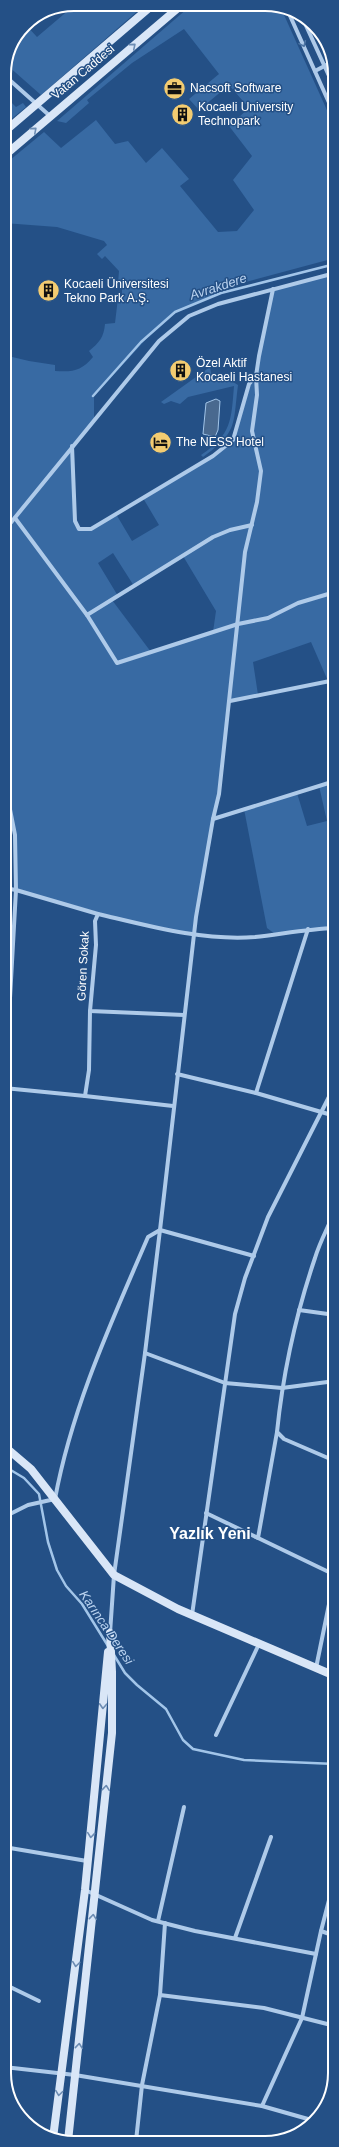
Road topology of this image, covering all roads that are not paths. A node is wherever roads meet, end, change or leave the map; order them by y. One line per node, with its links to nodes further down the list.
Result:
1 (146, 11): 10 (main road, Vatan Caddesi)
2 (174, 11): 11 (main road, Vatan Caddesi, one-way to 2)
3 (291, 17): 6 (street, one-way to 6)
4 (307, 28): 5 (street)
5 (325, 66): 6 (street); 7 (street)
6 (315, 71): 9 (street)
7 (328, 73)
8 (11, 81): 10 (street)
9 (328, 100)
10 (37, 104): 11 (street); 12 (main road, Vatan Caddesi)
11 (50, 116): 13 (main road, Vatan Caddesi, one-way to 11)
12 (11, 126)
13 (11, 150)
14 (328, 274): 15 (street)
15 (273, 289): 16 (street); 17 (street)
16 (256, 376): 17 (street); 20 (street)
17 (72, 446): 18 (street)
18 (15, 518): 19 (street); 22 (street)
19 (11, 523)
20 (252, 525): 22 (street); 23 (street)
21 (328, 594): 23 (street)
22 (87, 615): 23 (street)
23 (238, 624): 25 (street)
24 (328, 681): 25 (street)
25 (230, 701): 28 (street)
26 (328, 783): 28 (street)
27 (11, 818): 30 (street)
28 (213, 819): 34 (street)
29 (11, 889): 30 (street)
30 (16, 890): 31 (street); 35 (street)
31 (98, 914): 34 (street); 36 (street, Gören Sokak)
32 (328, 928): 33 (street)
33 (308, 929): 34 (street); 40 (street)
34 (194, 934): 37 (street)
35 (11, 972)
36 (90, 1011): 37 (street, Gören Sokak); 41 (street)
37 (184, 1015): 38 (street)
38 (177, 1074): 40 (street); 43 (street)
39 (11, 1089): 41 (street)
40 (256, 1093): 44 (street)
41 (85, 1096): 43 (street)
42 (328, 1101): 44 (street)
43 (174, 1106): 46 (street)
44 (323, 1112): 45 (street); 48 (street)
45 (328, 1114)
46 (160, 1230): 48 (street); 51 (street); 58 (street)
47 (327, 1230): 49 (street)
48 (254, 1256): 53 (street)
49 (299, 1310): 50 (street); 54 (street)
50 (328, 1314)
51 (145, 1353): 53 (street); 63 (street)
52 (328, 1382): 54 (street)
53 (225, 1383): 54 (street); 59 (street)
54 (282, 1388): 55 (street)
55 (277, 1432): 57 (street); 61 (street)
56 (11, 1452): 58 (main road)
57 (328, 1459)
58 (55, 1499): 60 (street); 63 (main road)
59 (206, 1513): 61 (street); 65 (street)
60 (11, 1514)
61 (253, 1535): 62 (street)
62 (328, 1572)
63 (114, 1575): 65 (main road); 66 (street)
64 (328, 1609): 68 (street)
65 (192, 1615): 67 (main road)
66 (110, 1633): 74 (main road, one-way to 74); 76 (main road, one-way to 66)
67 (259, 1644): 68 (main road); 70 (street)
68 (316, 1668): 69 (main road)
69 (328, 1673)
70 (216, 1735)
71 (184, 1807): 78 (street)
72 (271, 1837): 82 (street)
73 (11, 1848): 74 (street)
74 (88, 1861): 75 (main road)
75 (85, 1890): 76 (street); 90 (main road, one-way to 90)
76 (96, 1894): 78 (street); 91 (main road, one-way to 76)
77 (328, 1904): 80 (street)
78 (158, 1922): 79 (street)
79 (165, 1923): 82 (street); 85 (street)
80 (321, 1931): 81 (street); 83 (street)
81 (328, 1934)
82 (235, 1938): 83 (street)
83 (316, 1954): 87 (street)
84 (11, 1987): 86 (street)
85 (160, 1995): 87 (street); 92 (street)
86 (39, 2001)
87 (302, 2018): 88 (street); 93 (street)
88 (328, 2024)
89 (11, 2068): 90 (street)
90 (62, 2073): 91 (street); 95 (main road, one-way to 95)
91 (75, 2075): 92 (street); 96 (main road)
92 (142, 2085): 93 (street); 97 (street)
93 (262, 2106): 94 (street)
94 (307, 2119)
95 (54, 2132)
96 (69, 2136)
97 (137, 2136)

